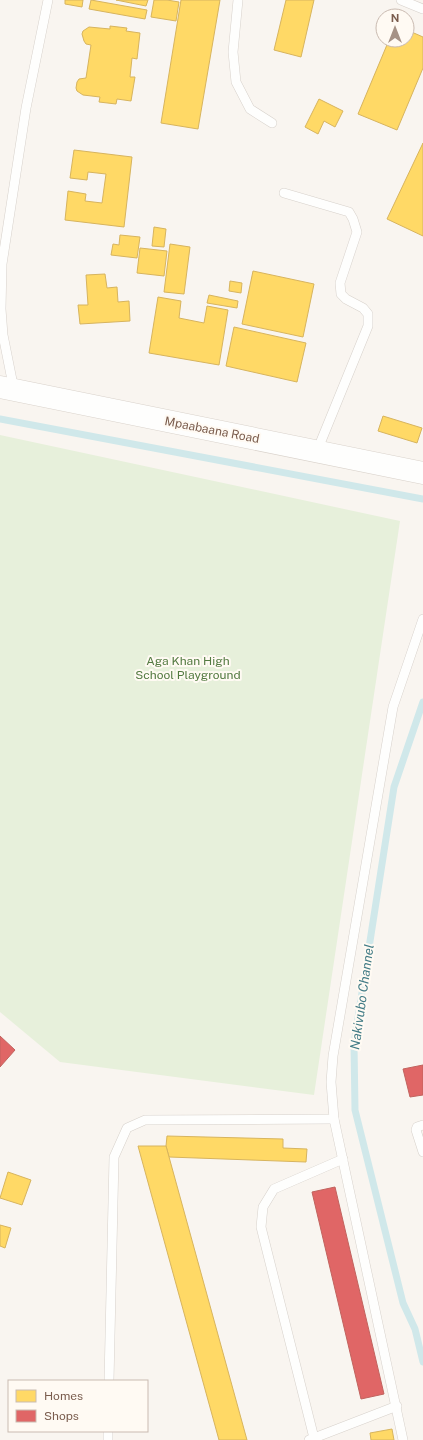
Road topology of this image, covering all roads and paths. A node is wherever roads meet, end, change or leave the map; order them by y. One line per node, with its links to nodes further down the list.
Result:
1 (48, 0): 7 (lane)
2 (238, 0): 5 (lane)
3 (401, 0): 4 (lane)
4 (423, 9)
5 (272, 123)
6 (284, 193): 8 (lane)
7 (7, 388): 8 (street, Mpaabaana Road)
8 (317, 451): 9 (street, Mpaabaana Road)
9 (423, 473)
10 (423, 619): 11 (lane)
11 (334, 1119): 14 (lane); 15 (lane)
12 (423, 1125): 13 (lane)
13 (423, 1152)
14 (343, 1159): 16 (lane); 17 (lane)
15 (109, 1380)
16 (397, 1406): 17 (lane); 18 (lane)
17 (312, 1439)
18 (403, 1440)

